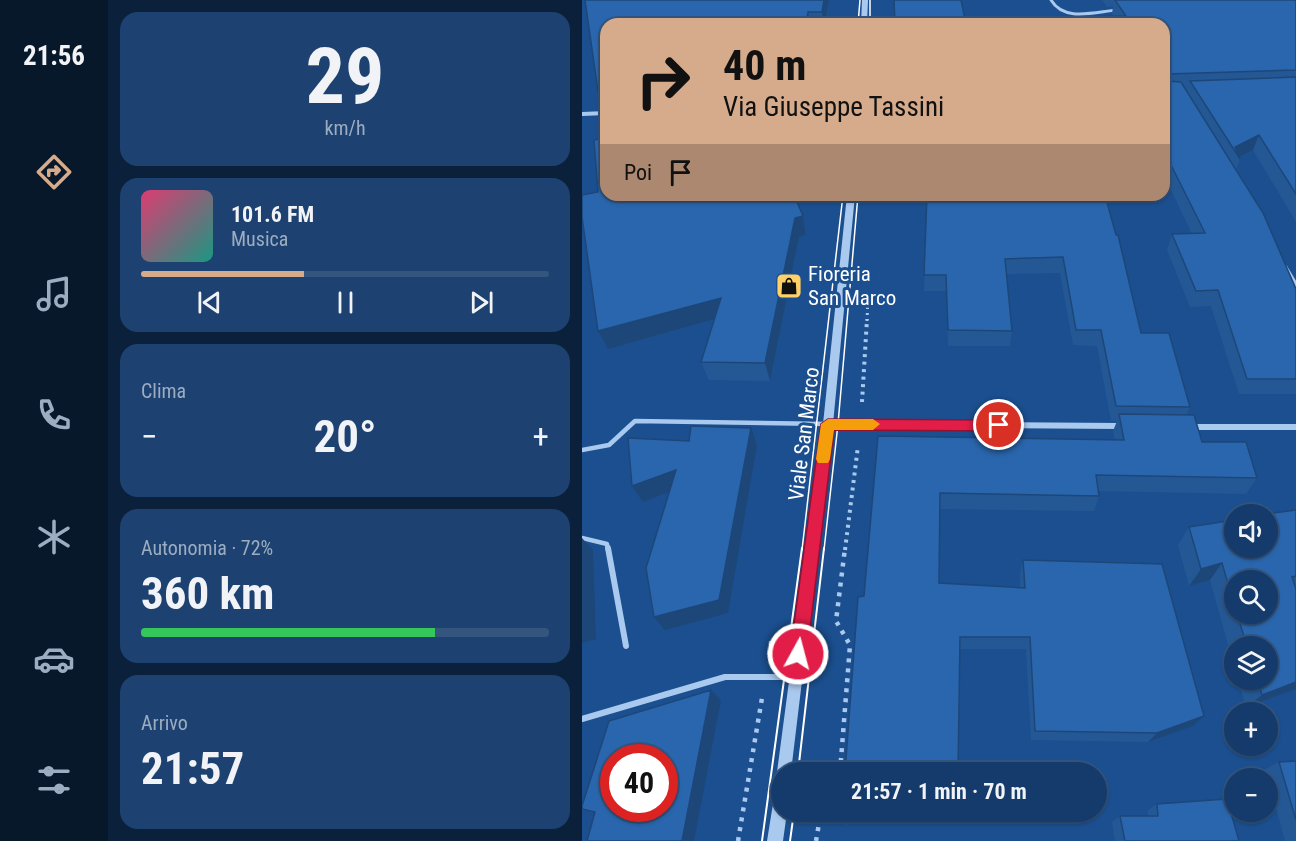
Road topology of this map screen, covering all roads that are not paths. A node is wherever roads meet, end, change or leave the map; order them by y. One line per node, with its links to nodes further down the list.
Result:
1 (865, 0): 4 (street)
2 (1052, 0): 3 (lane)
3 (1124, 9)
4 (864, 18)
5 (600, 113): 6 (street)
6 (582, 114)
7 (850, 201): 10 (street, Viale San Marco)
8 (1284, 265): 9 (street)
9 (1296, 285)
10 (828, 424): 11 (street); 14 (lane); 17 (street, Viale San Marco)
11 (1131, 426)
12 (1179, 426): 13 (street)
13 (1296, 427)
14 (582, 450)
15 (582, 538): 16 (lane)
16 (626, 646)
17 (796, 677): 18 (lane); 19 (street, Viale San Marco)
18 (582, 719)
19 (785, 762)
20 (778, 822): 21 (street)
21 (775, 841)

